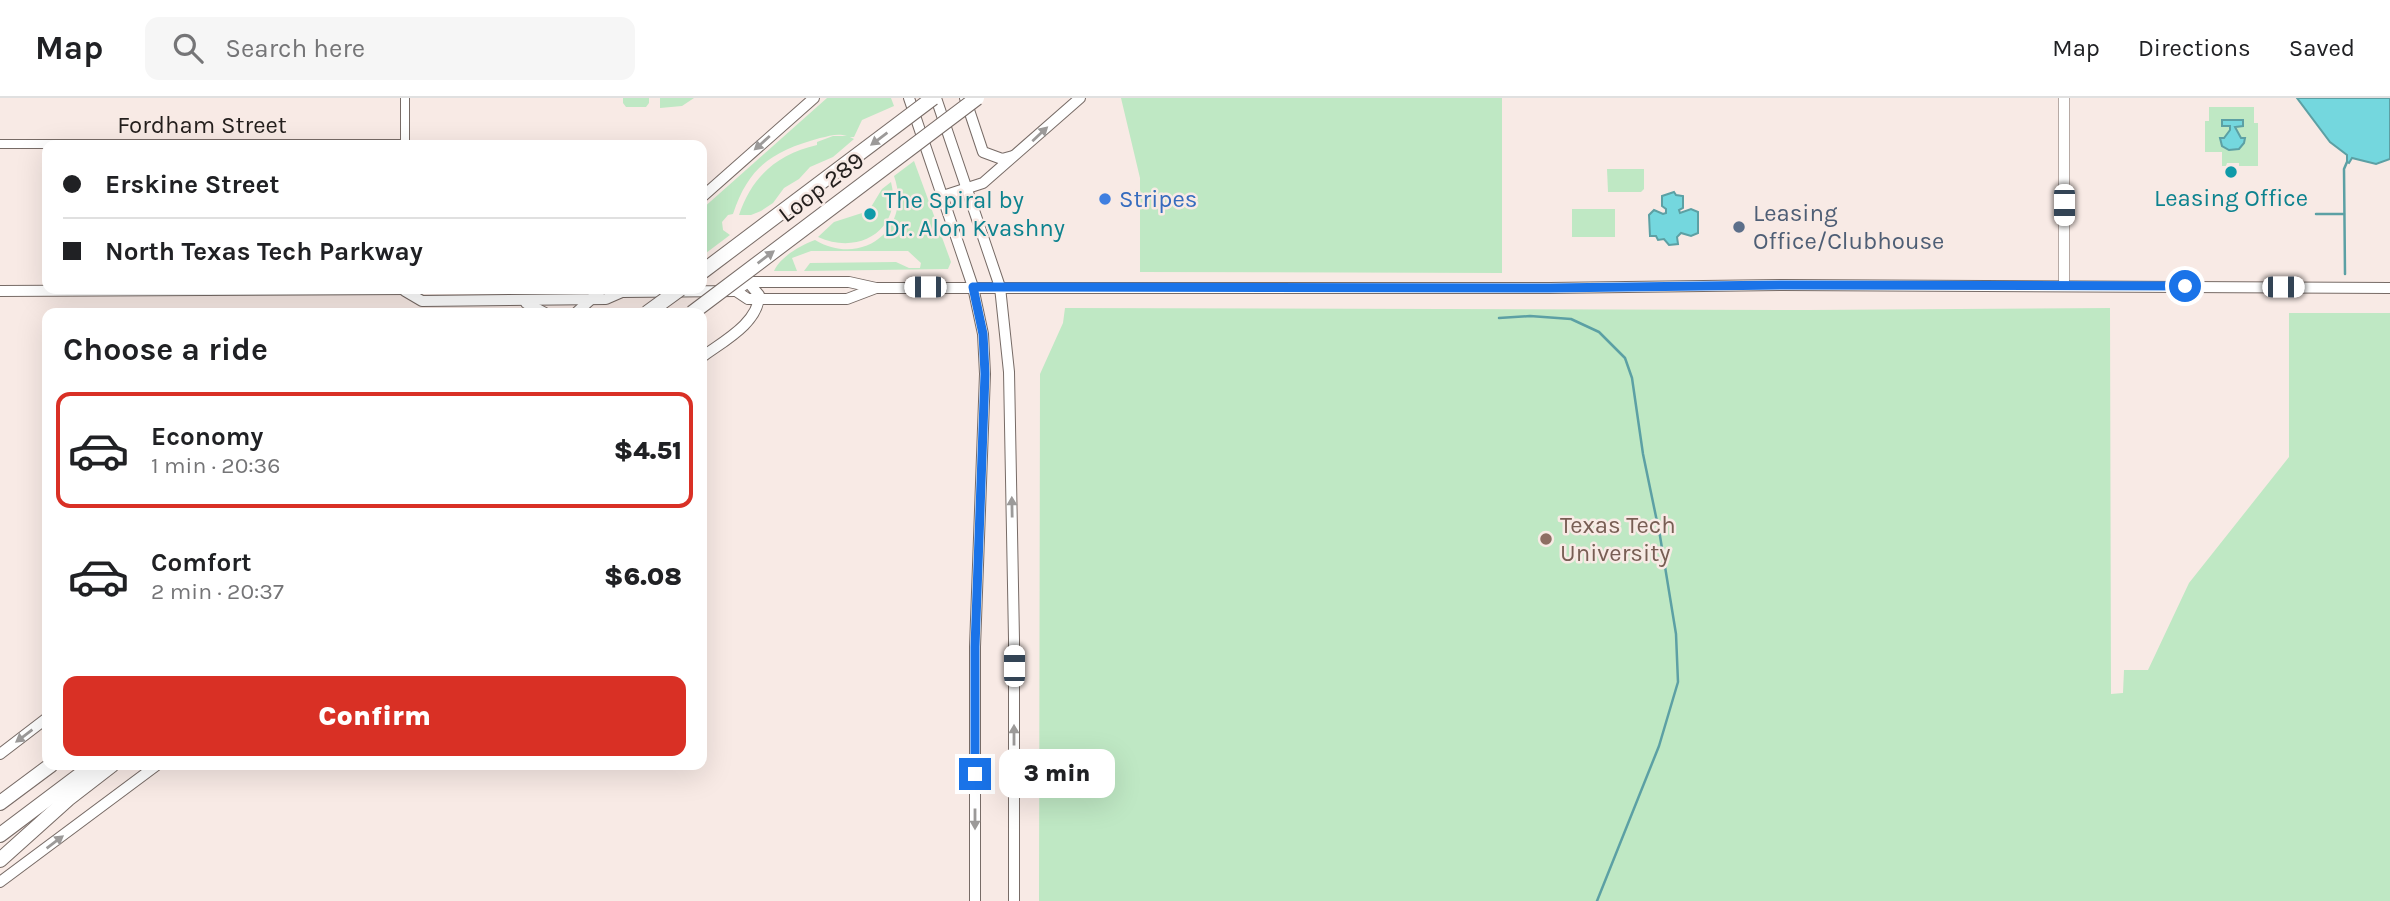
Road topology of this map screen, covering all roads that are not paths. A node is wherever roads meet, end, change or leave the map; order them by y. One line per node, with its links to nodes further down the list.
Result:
1 (405, 98): 11 (street)
2 (806, 98): 10 (main road)
3 (814, 98): 10 (main road)
4 (909, 98): 17 (main road)
5 (934, 98): 15 (main road); 18 (highway, Loop 289, one-way to 18, bridge)
6 (965, 98): 14 (main road)
7 (977, 98): 39 (highway, Loop 289, one-way to 7, bridge)
8 (1080, 98): 14 (main road, one-way to 8)
9 (2064, 98): 20 (street)
10 (799, 110): 16 (main road, one-way to 16)
11 (405, 140)
12 (0, 144): 13 (street, Fordham Street)
13 (42, 144)
14 (1017, 154): 15 (main road)
15 (967, 189): 17 (main road); 22 (main road)
16 (707, 193)
17 (943, 197): 21 (main road)
18 (707, 268)
19 (748, 282): 23 (main road); 26 (main road); 34 (main road)
20 (2064, 285): 22 (main road); 24 (main road)
21 (973, 287): 22 (main road); 23 (main road); 51 (main road, one-way to 51)
22 (1000, 287): 52 (main road, one-way to 22)
23 (876, 288): 34 (main road)
24 (2390, 288)
25 (707, 290): 26 (main road)
26 (736, 290): 34 (main road)
27 (0, 291): 28 (main road)
28 (42, 291)
29 (412, 294): 35 (main road)
30 (596, 294): 33 (main road)
31 (614, 294): 33 (main road)
32 (673, 294): 38 (highway, bridge)
33 (591, 299): 35 (main road); 37 (main road)
34 (760, 299): 40 (main road)
35 (520, 301): 36 (main road)
36 (538, 308)
37 (581, 308)
38 (655, 308)
39 (699, 308)
40 (707, 353)
41 (42, 722): 42 (main road, one-way to 42)
42 (0, 754)
43 (44, 770): 47 (highway)
44 (86, 770): 48 (highway)
45 (106, 770): 49 (highway)
46 (150, 770): 50 (main road, one-way to 46)
47 (0, 803)
48 (0, 835)
49 (0, 860)
50 (0, 882)
51 (975, 901)
52 (1014, 901)

